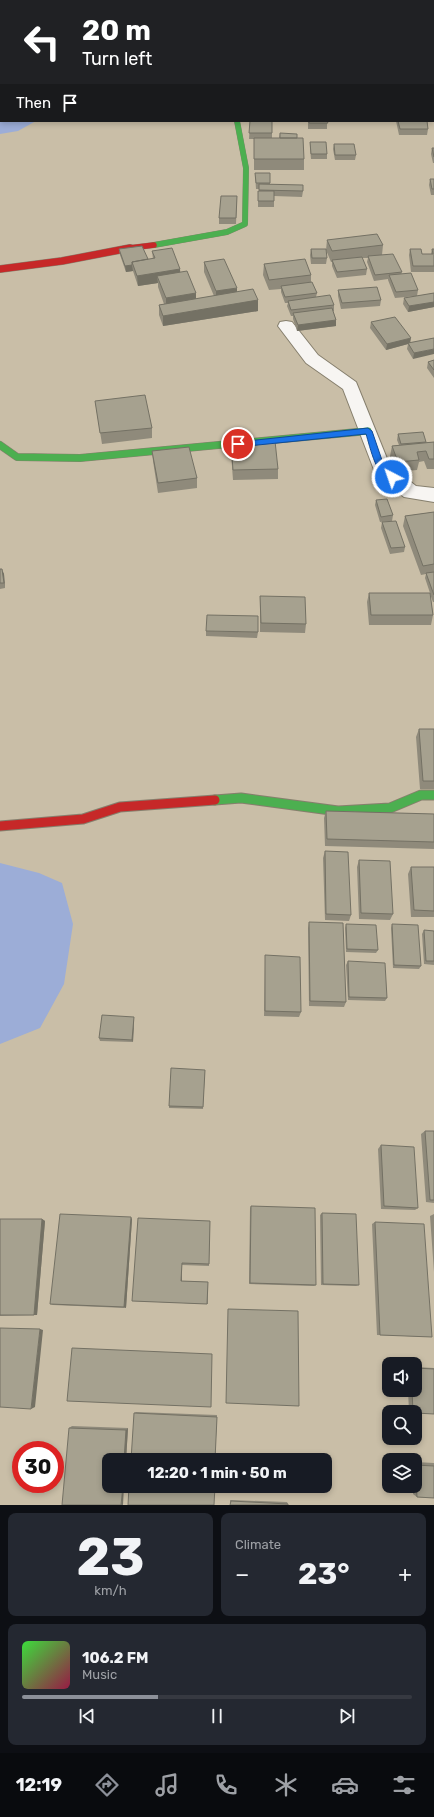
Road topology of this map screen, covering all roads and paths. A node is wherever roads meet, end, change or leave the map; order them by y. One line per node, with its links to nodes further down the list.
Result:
1 (238, 122): 2 (street)
2 (0, 269)
3 (286, 326): 4 (street)
4 (368, 431): 5 (street); 6 (street)
5 (0, 445)
6 (434, 495)
7 (434, 795): 8 (street)
8 (0, 826)

